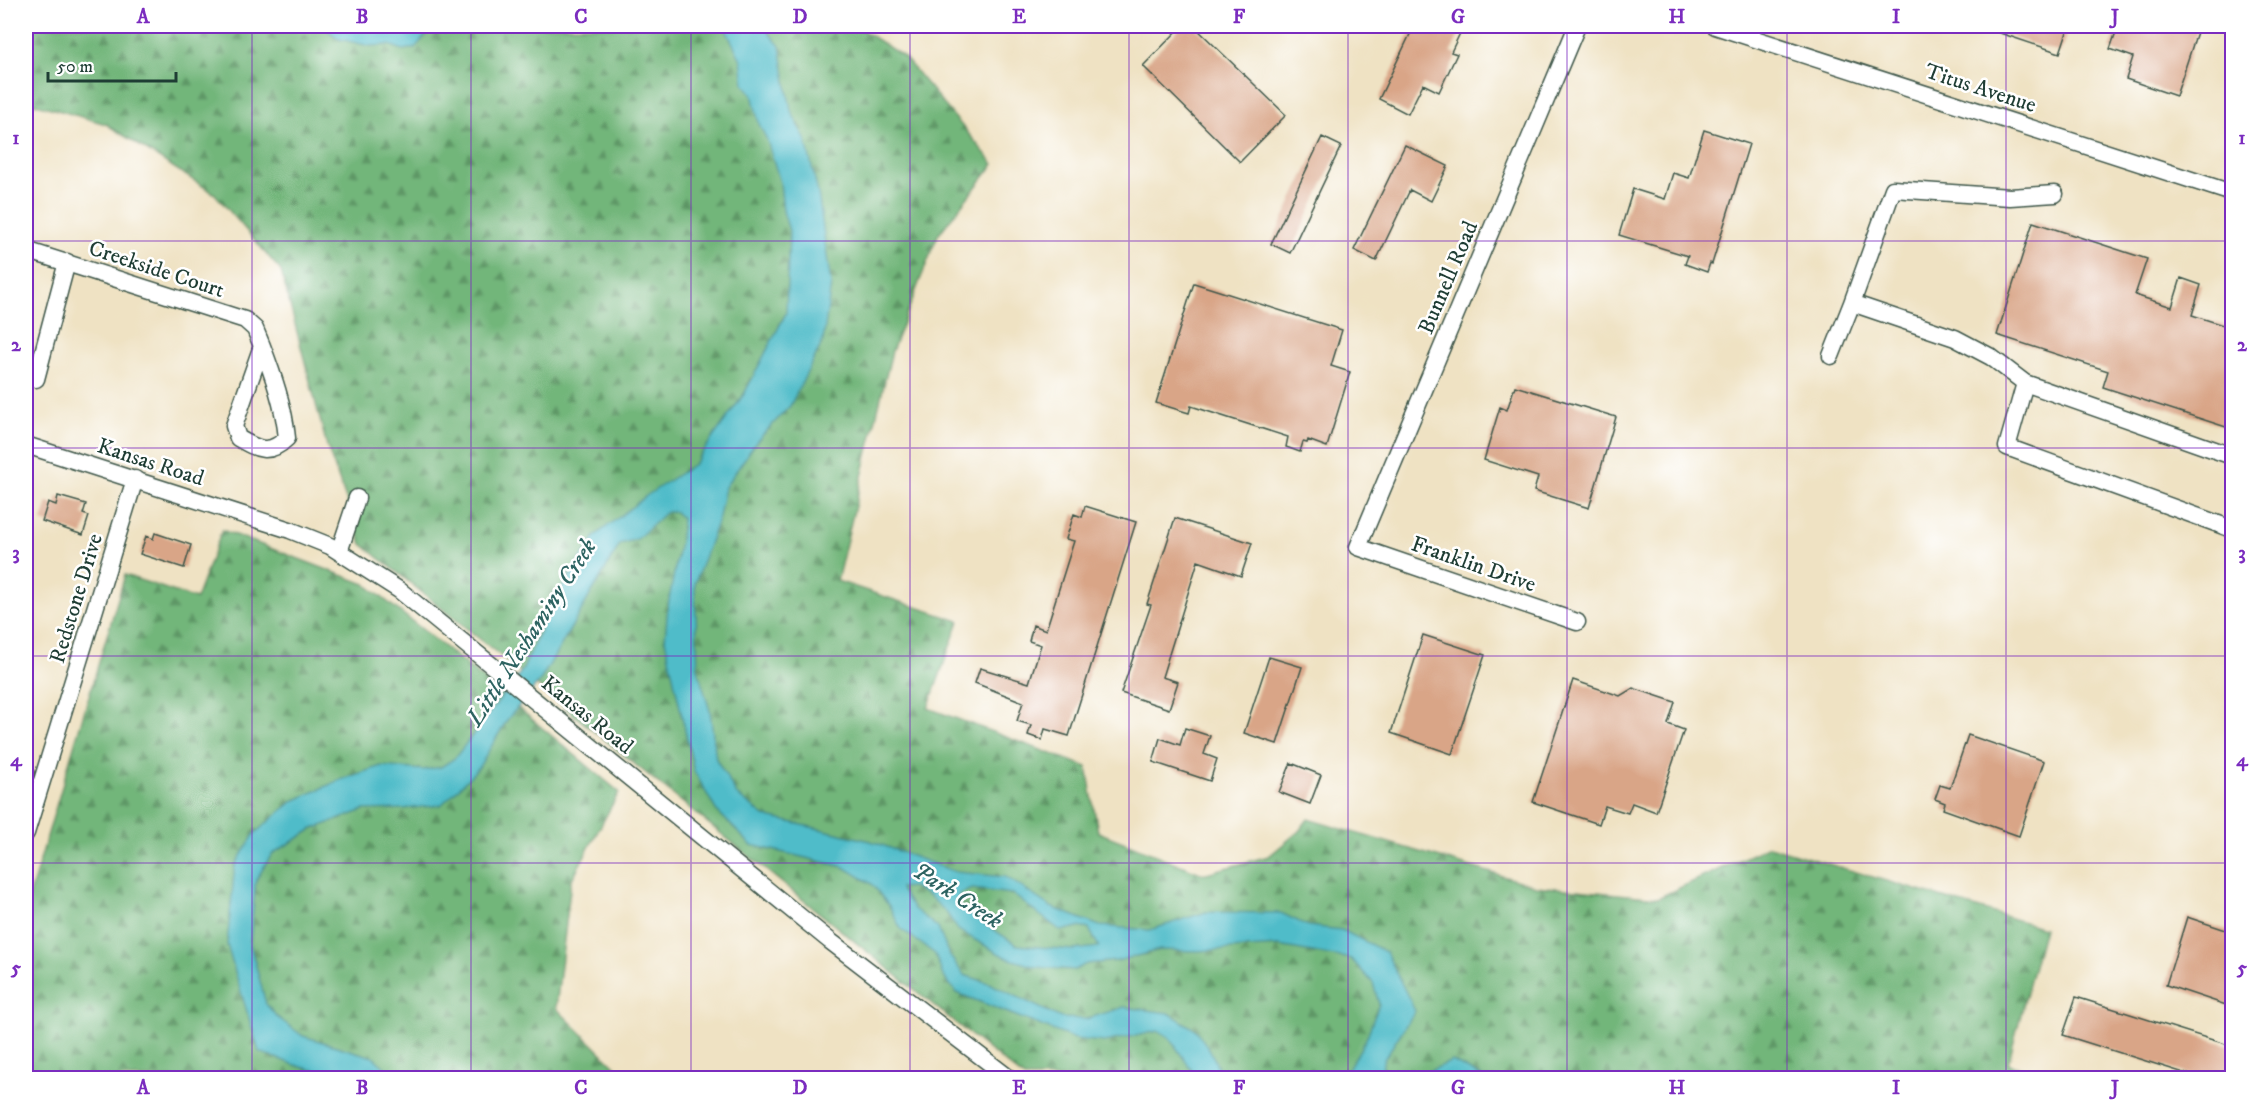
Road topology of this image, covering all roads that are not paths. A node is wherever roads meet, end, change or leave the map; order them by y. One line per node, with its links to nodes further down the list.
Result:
1 (1577, 26): 17 (street, Bunnell Road)
2 (1715, 26): 3 (street, Titus Avenue)
3 (2232, 193)
4 (2055, 194): 7 (street)
5 (26, 250): 6 (street, Creekside Court)
6 (67, 262): 8 (street, Creekside Court); 10 (street)
7 (1852, 303): 9 (street); 11 (street)
8 (262, 346): 8 (street, Creekside Court)
9 (1831, 356)
10 (26, 376)
11 (2025, 383): 13 (street); 16 (street)
12 (26, 445): 14 (street, Kansas Road)
13 (2232, 456)
14 (135, 479): 18 (street, Kansas Road); 20 (street, Redstone Drive)
15 (357, 498): 18 (street)
16 (2232, 529)
17 (1358, 547): 19 (street, Franklin Drive)
18 (339, 552): 21 (street, Kansas Road)
19 (1576, 622)
20 (26, 833)
21 (1009, 1078)

